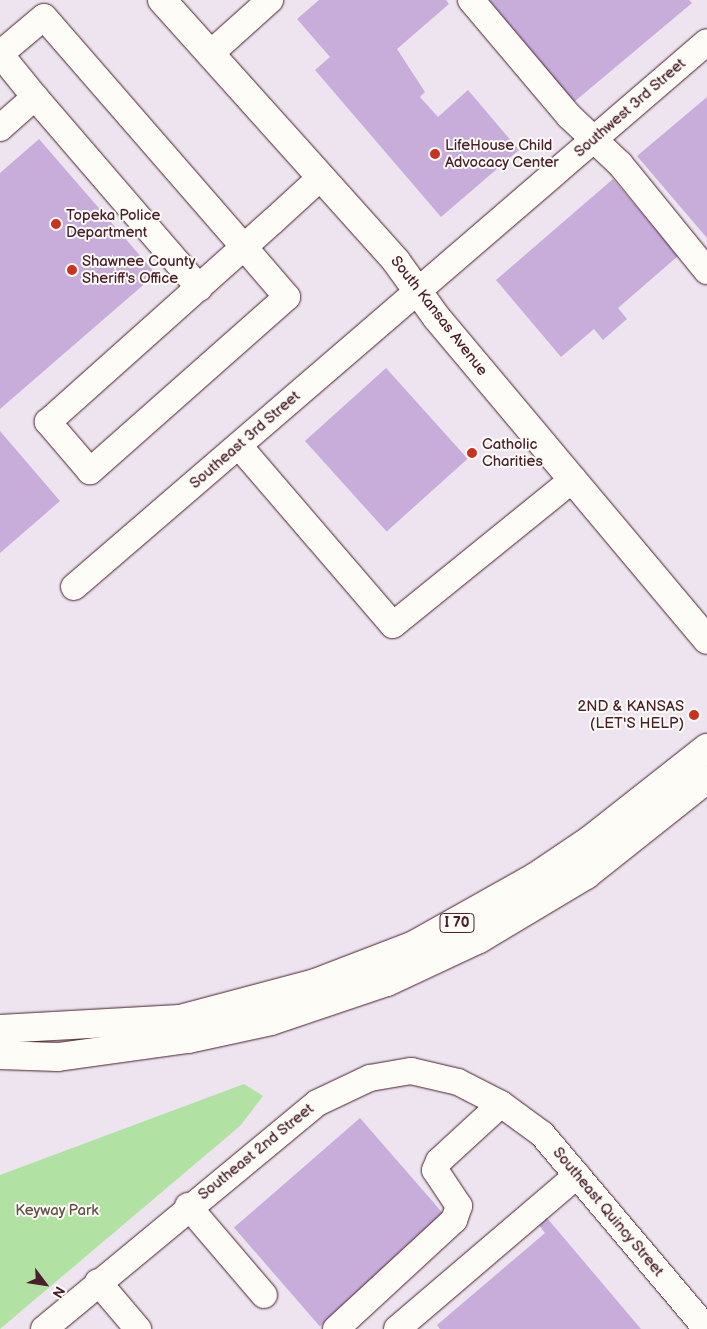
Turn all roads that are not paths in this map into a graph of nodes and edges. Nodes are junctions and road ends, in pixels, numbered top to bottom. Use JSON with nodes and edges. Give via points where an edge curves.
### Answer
{"nodes":[{"id":1,"x":162,"y":0,"type":"edge"},
{"id":2,"x":270,"y":0,"type":"edge"},
{"id":3,"x":471,"y":0,"type":"edge"},
{"id":4,"x":707,"y":42,"type":"edge"},
{"id":5,"x":0,"y":54,"type":"edge"},
{"id":6,"x":210,"y":54,"type":"junction"},
{"id":7,"x":35,"y":96,"type":"junction"},
{"id":8,"x":0,"y":128,"type":"edge"},
{"id":9,"x":594,"y":139,"type":"junction"},
{"id":10,"x":321,"y":178,"type":"junction"},
{"id":11,"x":244,"y":247,"type":"junction"},
{"id":12,"x":707,"y":271,"type":"edge"},
{"id":13,"x":199,"y":288,"type":"junction"},
{"id":14,"x":416,"y":292,"type":"junction"},
{"id":15,"x":239,"y":446,"type":"junction"},
{"id":16,"x":573,"y":479,"type":"junction"},
{"id":17,"x":74,"y":587,"type":"dead end"},
{"id":18,"x":707,"y":640,"type":"edge"},
{"id":19,"x":707,"y":748,"type":"edge"},
{"id":20,"x":707,"y":779,"type":"edge"},
{"id":21,"x":0,"y":1029,"type":"edge"},
{"id":22,"x":184,"y":1029,"type":"junction"},
{"id":23,"x":0,"y":1055,"type":"edge"},
{"id":24,"x":501,"y":1104,"type":"junction"},
{"id":25,"x":577,"y":1176,"type":"junction"},
{"id":26,"x":188,"y":1206,"type":"junction"},
{"id":27,"x":98,"y":1282,"type":"junction"},
{"id":28,"x":264,"y":1295,"type":"dead end"},
{"id":29,"x":44,"y":1329,"type":"edge"},
{"id":30,"x":138,"y":1329,"type":"edge"},
{"id":31,"x":336,"y":1329,"type":"edge"},
{"id":32,"x":397,"y":1329,"type":"edge"},
{"id":33,"x":707,"y":1329,"type":"edge"}],
"edges":[{"from":1,"to":6,"type":"main road","name":"South Kansas Avenue"},
{"from":2,"to":6,"type":"street"},
{"from":3,"to":9,"type":"street"},
{"from":4,"to":9,"type":"street","name":"Southwest 3rd Street"},
{"from":5,"to":7,"type":"street"},
{"from":5,"to":11,"type":"street","via":[[44,17]]},
{"from":6,"to":10,"type":"main road","name":"South Kansas Avenue"},
{"from":7,"to":8,"type":"street"},
{"from":7,"to":13,"type":"street"},
{"from":9,"to":12,"type":"street","via":[[620,164]]},
{"from":9,"to":14,"type":"street","name":"Southwest 3rd Street"},
{"from":10,"to":11,"type":"street"},
{"from":10,"to":14,"type":"main road","name":"South Kansas Avenue","via":[[396,261]]},
{"from":11,"to":13,"type":"street"},
{"from":11,"to":13,"type":"street","via":[[287,297],[90,472],[48,422]]},
{"from":14,"to":15,"type":"street","name":"Southeast 3rd Street"},
{"from":14,"to":16,"type":"main road","name":"South Kansas Avenue"},
{"from":15,"to":16,"type":"street","via":[[393,625]]},
{"from":15,"to":17,"type":"street","name":"Southeast 3rd Street"},
{"from":16,"to":18,"type":"main road","name":"South Kansas Avenue"},
{"from":19,"to":22,"type":"main road","number":"I 70","via":[[575,851],[488,907],[414,945]]},
{"from":20,"to":22,"type":"main road","number":"I 70","via":[[586,875],[479,939],[388,982],[271,1021]]},
{"from":21,"to":22,"type":"main road","number":"I 70"},
{"from":22,"to":23,"type":"main road","number":"I 70","via":[[58,1057]]},
{"from":24,"to":25,"type":"street","name":"Southeast Quincy Street","via":[[542,1134]]},
{"from":24,"to":26,"type":"street","name":"Southeast 2nd Street","via":[[458,1082],[410,1071],[370,1078],[317,1103]]},
{"from":24,"to":31,"type":"street","via":[[439,1160],[435,1170],[459,1206],[454,1220]]},
{"from":25,"to":32,"type":"street"},
{"from":25,"to":33,"type":"street","name":"Southeast Quincy Street"},
{"from":26,"to":27,"type":"street","name":"Southeast 2nd Street"},
{"from":26,"to":28,"type":"street"},
{"from":27,"to":29,"type":"street","name":"Southeast 2nd Street"},
{"from":27,"to":30,"type":"street"}]}
